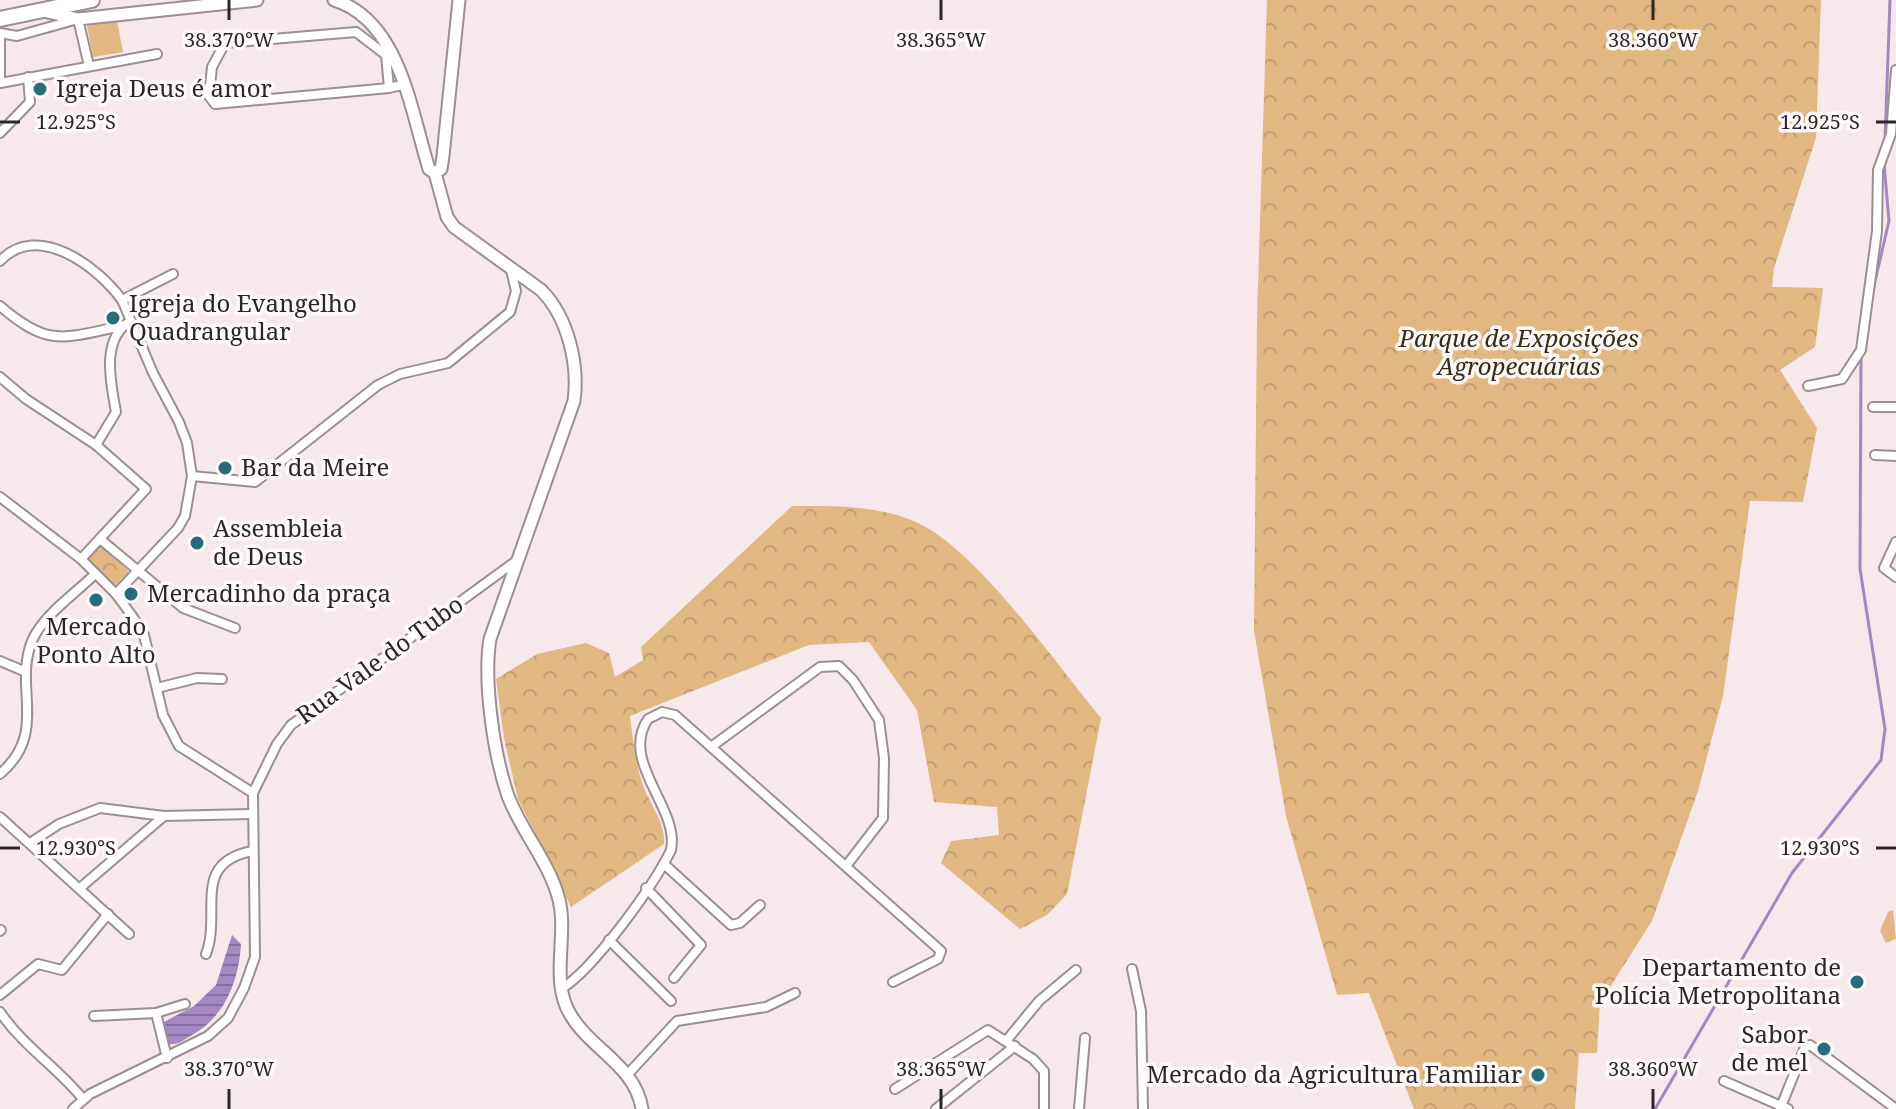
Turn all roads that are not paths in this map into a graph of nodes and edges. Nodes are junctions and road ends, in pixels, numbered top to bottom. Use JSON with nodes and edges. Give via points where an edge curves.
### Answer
{"nodes":[{"id":1,"x":92,"y":0,"type":"edge"},
{"id":2,"x":257,"y":0,"type":"edge"},
{"id":3,"x":334,"y":0,"type":"edge"},
{"id":4,"x":459,"y":0,"type":"edge"},
{"id":5,"x":41,"y":11,"type":"junction"},
{"id":6,"x":0,"y":19,"type":"edge"},
{"id":7,"x":78,"y":19,"type":"junction"},
{"id":8,"x":0,"y":33,"type":"edge"},
{"id":9,"x":157,"y":54,"type":"dead end"},
{"id":10,"x":89,"y":66,"type":"junction"},
{"id":11,"x":1896,"y":70,"type":"edge"},
{"id":12,"x":28,"y":77,"type":"junction"},
{"id":13,"x":0,"y":80,"type":"edge"},
{"id":14,"x":402,"y":85,"type":"junction"},
{"id":15,"x":389,"y":88,"type":"junction"},
{"id":16,"x":0,"y":133,"type":"edge"},
{"id":17,"x":435,"y":173,"type":"junction"},
{"id":18,"x":0,"y":261,"type":"edge"},
{"id":19,"x":509,"y":265,"type":"junction"},
{"id":20,"x":173,"y":274,"type":"dead end"},
{"id":21,"x":122,"y":300,"type":"junction"},
{"id":22,"x":0,"y":306,"type":"edge"},
{"id":23,"x":126,"y":324,"type":"junction"},
{"id":24,"x":0,"y":377,"type":"edge"},
{"id":25,"x":1808,"y":386,"type":"dead end"},
{"id":26,"x":1873,"y":407,"type":"dead end"},
{"id":27,"x":1896,"y":407,"type":"edge"},
{"id":28,"x":96,"y":445,"type":"junction"},
{"id":29,"x":1875,"y":455,"type":"dead end"},
{"id":30,"x":1896,"y":456,"type":"edge"},
{"id":31,"x":192,"y":476,"type":"junction"},
{"id":32,"x":0,"y":497,"type":"edge"},
{"id":33,"x":100,"y":539,"type":"junction"},
{"id":34,"x":1896,"y":544,"type":"edge"},
{"id":35,"x":81,"y":559,"type":"junction"},
{"id":36,"x":516,"y":561,"type":"junction"},
{"id":37,"x":138,"y":572,"type":"junction"},
{"id":38,"x":95,"y":574,"type":"junction"},
{"id":39,"x":1896,"y":577,"type":"edge"},
{"id":40,"x":116,"y":594,"type":"junction"},
{"id":41,"x":235,"y":628,"type":"dead end"},
{"id":42,"x":0,"y":661,"type":"edge"},
{"id":43,"x":26,"y":672,"type":"junction"},
{"id":44,"x":222,"y":679,"type":"dead end"},
{"id":45,"x":157,"y":688,"type":"junction"},
{"id":46,"x":711,"y":747,"type":"junction"},
{"id":47,"x":0,"y":774,"type":"edge"},
{"id":48,"x":253,"y":793,"type":"junction"},
{"id":49,"x":251,"y":814,"type":"junction"},
{"id":50,"x":164,"y":816,"type":"junction"},
{"id":51,"x":0,"y":817,"type":"edge"},
{"id":52,"x":30,"y":843,"type":"junction"},
{"id":53,"x":253,"y":851,"type":"junction"},
{"id":54,"x":664,"y":864,"type":"junction"},
{"id":55,"x":846,"y":866,"type":"junction"},
{"id":56,"x":80,"y":888,"type":"junction"},
{"id":57,"x":646,"y":888,"type":"junction"},
{"id":58,"x":760,"y":905,"type":"dead end"},
{"id":59,"x":108,"y":914,"type":"junction"},
{"id":60,"x":129,"y":934,"type":"dead end"},
{"id":61,"x":609,"y":940,"type":"junction"},
{"id":62,"x":206,"y":954,"type":"dead end"},
{"id":63,"x":1132,"y":969,"type":"dead end"},
{"id":64,"x":1076,"y":970,"type":"dead end"},
{"id":65,"x":674,"y":978,"type":"dead end"},
{"id":66,"x":893,"y":982,"type":"dead end"},
{"id":67,"x":561,"y":989,"type":"junction"},
{"id":68,"x":795,"y":993,"type":"dead end"},
{"id":69,"x":0,"y":995,"type":"edge"},
{"id":70,"x":671,"y":1001,"type":"dead end"},
{"id":71,"x":185,"y":1004,"type":"dead end"},
{"id":72,"x":0,"y":1012,"type":"edge"},
{"id":73,"x":156,"y":1013,"type":"junction"},
{"id":74,"x":94,"y":1016,"type":"dead end"},
{"id":75,"x":1085,"y":1038,"type":"dead end"},
{"id":76,"x":1011,"y":1044,"type":"junction"},
{"id":77,"x":167,"y":1058,"type":"junction"},
{"id":78,"x":628,"y":1074,"type":"junction"},
{"id":79,"x":1724,"y":1081,"type":"dead end"},
{"id":80,"x":895,"y":1089,"type":"dead end"},
{"id":81,"x":83,"y":1099,"type":"junction"},
{"id":82,"x":642,"y":1101,"type":"edge"},
{"id":83,"x":1783,"y":1107,"type":"edge"},
{"id":84,"x":73,"y":1109,"type":"edge"},
{"id":85,"x":936,"y":1109,"type":"edge"},
{"id":86,"x":1044,"y":1109,"type":"edge"},
{"id":87,"x":1079,"y":1109,"type":"edge"},
{"id":88,"x":1143,"y":1109,"type":"edge"},
{"id":89,"x":1896,"y":1109,"type":"edge"}],
"edges":[{"from":1,"to":5,"type":"highway"},
{"from":2,"to":7,"type":"main road"},
{"from":3,"to":14,"type":"main road","via":[[378,28],[390,46]]},
{"from":4,"to":17,"type":"main road","via":[[443,156]]},
{"from":5,"to":6,"type":"highway"},
{"from":5,"to":7,"type":"main road"},
{"from":7,"to":8,"type":"street","via":[[17,36]]},
{"from":7,"to":10,"type":"street"},
{"from":8,"to":13,"type":"street"},
{"from":9,"to":10,"type":"street"},
{"from":10,"to":12,"type":"street"},
{"from":11,"to":25,"type":"street","via":[[1891,134],[1879,160],[1878,223],[1861,350],[1842,379]]},
{"from":12,"to":13,"type":"street"},
{"from":12,"to":16,"type":"street","via":[[30,102]]},
{"from":14,"to":15,"type":"street"},
{"from":14,"to":17,"type":"main road","via":[[429,169]]},
{"from":15,"to":15,"type":"street","via":[[215,104],[209,96],[212,67],[225,43],[356,32],[386,55]]},
{"from":17,"to":19,"type":"main road","via":[[454,227]]},
{"from":18,"to":21,"type":"street","via":[[19,247],[41,245],[84,263]]},
{"from":19,"to":31,"type":"street","via":[[516,291],[510,312],[448,363],[378,385],[255,482]]},
{"from":19,"to":36,"type":"main road","via":[[551,302],[576,367],[574,401]]},
{"from":20,"to":21,"type":"street"},
{"from":21,"to":23,"type":"street"},
{"from":22,"to":23,"type":"street","via":[[52,338]]},
{"from":23,"to":28,"type":"street","via":[[116,336],[109,368],[116,412]]},
{"from":23,"to":31,"type":"street","via":[[179,422]]},
{"from":24,"to":28,"type":"street"},
{"from":26,"to":27,"type":"street"},
{"from":28,"to":33,"type":"street","via":[[146,489]]},
{"from":29,"to":30,"type":"street"},
{"from":31,"to":37,"type":"street","via":[[185,516]]},
{"from":32,"to":35,"type":"street"},
{"from":33,"to":35,"type":"street"},
{"from":33,"to":37,"type":"street"},
{"from":34,"to":39,"type":"street","via":[[1884,568]]},
{"from":35,"to":38,"type":"street"},
{"from":36,"to":48,"type":"street","name":"Rua Vale do Tubo","via":[[291,725]]},
{"from":36,"to":67,"type":"main road","via":[[488,651],[493,713],[508,796],[559,901]]},
{"from":37,"to":40,"type":"street"},
{"from":37,"to":41,"type":"street","via":[[183,608]]},
{"from":38,"to":40,"type":"street"},
{"from":38,"to":43,"type":"street","via":[[39,628]]},
{"from":40,"to":45,"type":"street","via":[[144,635]]},
{"from":42,"to":43,"type":"street"},
{"from":43,"to":47,"type":"street","via":[[26,731],[18,754]]},
{"from":44,"to":45,"type":"street","via":[[197,678]]},
{"from":45,"to":48,"type":"street","via":[[179,746]]},
{"from":46,"to":54,"type":"street","via":[[669,712],[648,719],[643,727],[648,778],[673,834]]},
{"from":46,"to":55,"type":"street"},
{"from":46,"to":55,"type":"street","via":[[820,667],[839,666],[879,720],[884,758],[883,818]]},
{"from":48,"to":49,"type":"street","name":"Rua Vale do Tubo"},
{"from":49,"to":50,"type":"street"},
{"from":49,"to":53,"type":"street","name":"Rua Vale do Tubo"},
{"from":50,"to":52,"type":"street","via":[[100,808],[59,824]]},
{"from":50,"to":56,"type":"street"},
{"from":51,"to":52,"type":"street"},
{"from":52,"to":56,"type":"street"},
{"from":53,"to":62,"type":"street","via":[[224,863],[211,882]]},
{"from":53,"to":77,"type":"street","name":"Rua Vale do Tubo","via":[[252,970],[225,1022]]},
{"from":54,"to":57,"type":"street"},
{"from":54,"to":58,"type":"street","via":[[731,925]]},
{"from":55,"to":66,"type":"street","via":[[941,951],[938,959]]},
{"from":56,"to":59,"type":"street"},
{"from":57,"to":61,"type":"street"},
{"from":57,"to":65,"type":"street","via":[[701,945]]},
{"from":59,"to":60,"type":"street"},
{"from":59,"to":69,"type":"street","via":[[62,970],[38,964]]},
{"from":61,"to":67,"type":"street"},
{"from":61,"to":70,"type":"street"},
{"from":63,"to":88,"type":"street","via":[[1141,1011]]},
{"from":64,"to":76,"type":"street","via":[[1039,1001]]},
{"from":67,"to":78,"type":"main road","via":[[568,1012],[583,1032]]},
{"from":68,"to":78,"type":"street","via":[[766,1007],[677,1021]]},
{"from":71,"to":73,"type":"street"},
{"from":72,"to":81,"type":"street","via":[[17,1036],[57,1068]]},
{"from":73,"to":74,"type":"street"},
{"from":73,"to":77,"type":"street"},
{"from":75,"to":87,"type":"street"},
{"from":76,"to":80,"type":"street","via":[[983,1031]]},
{"from":76,"to":85,"type":"street"},
{"from":76,"to":86,"type":"street","via":[[1044,1071]]},
{"from":77,"to":81,"type":"street","name":"Rua Vale do Tubo"},
{"from":78,"to":82,"type":"main road"},
{"from":79,"to":83,"type":"street"},
{"from":81,"to":84,"type":"street","name":"Rua Vale do Tubo"},
{"from":83,"to":89,"type":"street","via":[[1805,1047],[1814,1046]]}]}
